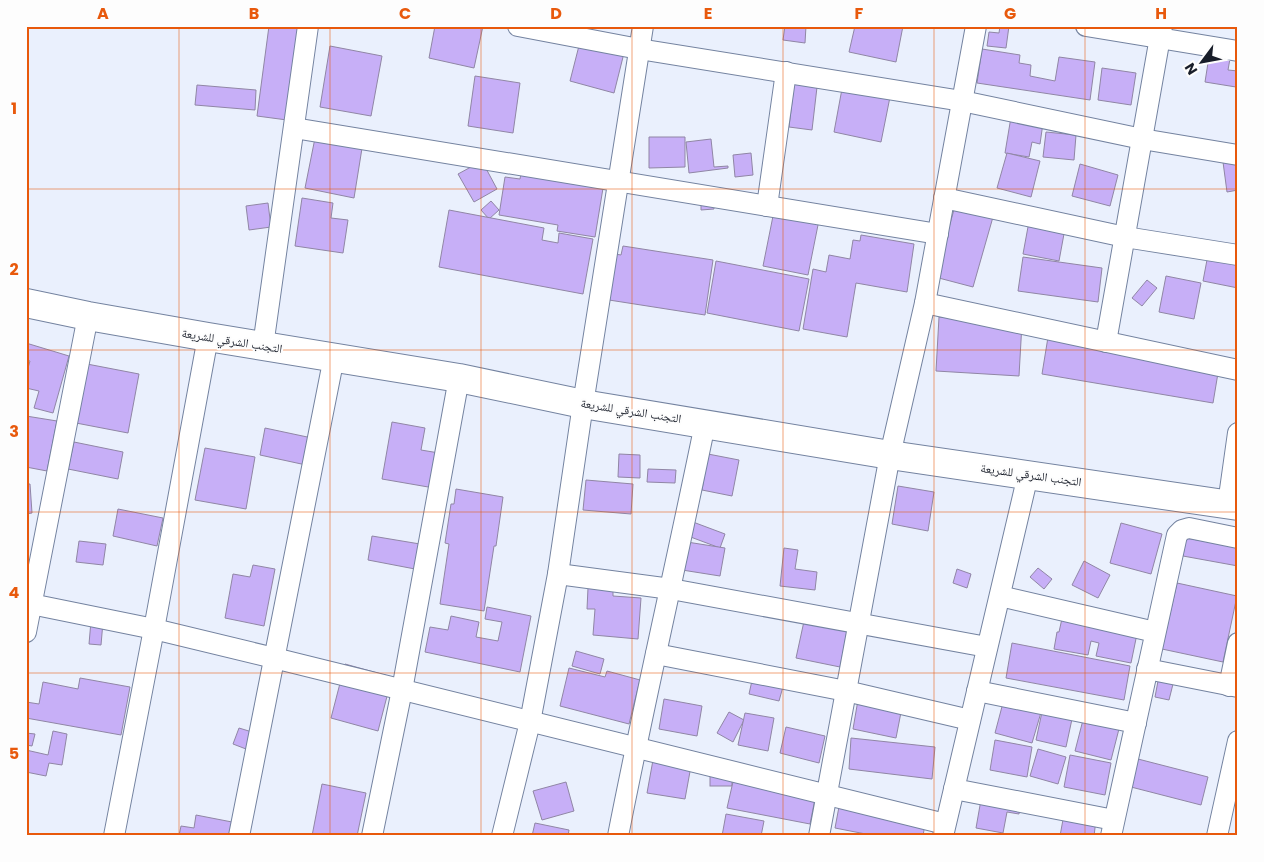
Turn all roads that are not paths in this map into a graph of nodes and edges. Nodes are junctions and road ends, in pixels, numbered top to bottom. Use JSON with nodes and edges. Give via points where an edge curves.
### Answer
{"nodes":[{"id":1,"x":308,"y":26,"type":"edge"},
{"id":2,"x":518,"y":26,"type":"edge"},
{"id":3,"x":643,"y":26,"type":"edge"},
{"id":4,"x":976,"y":26,"type":"edge"},
{"id":5,"x":1086,"y":26,"type":"edge"},
{"id":6,"x":1161,"y":32,"type":"edge"},
{"id":7,"x":639,"y":49,"type":"junction"},
{"id":8,"x":1238,"y":51,"type":"edge"},
{"id":9,"x":786,"y":72,"type":"junction"},
{"id":10,"x":962,"y":101,"type":"junction"},
{"id":11,"x":294,"y":128,"type":"junction"},
{"id":12,"x":1142,"y":139,"type":"junction"},
{"id":13,"x":1238,"y":155,"type":"edge"},
{"id":14,"x":618,"y":182,"type":"junction"},
{"id":15,"x":944,"y":198,"type":"junction"},
{"id":16,"x":767,"y":206,"type":"junction"},
{"id":17,"x":938,"y":234,"type":"junction"},
{"id":18,"x":1125,"y":237,"type":"junction"},
{"id":19,"x":1238,"y":255,"type":"edge"},
{"id":20,"x":26,"y":303,"type":"edge"},
{"id":21,"x":925,"y":303,"type":"junction"},
{"id":22,"x":88,"y":316,"type":"junction"},
{"id":23,"x":208,"y":337,"type":"junction"},
{"id":24,"x":1106,"y":342,"type":"junction"},
{"id":25,"x":263,"y":346,"type":"junction"},
{"id":26,"x":334,"y":357,"type":"junction"},
{"id":27,"x":1238,"y":370,"type":"edge"},
{"id":28,"x":459,"y":378,"type":"junction"},
{"id":29,"x":583,"y":404,"type":"junction"},
{"id":30,"x":706,"y":424,"type":"junction"},
{"id":31,"x":1238,"y":433,"type":"edge"},
{"id":32,"x":890,"y":455,"type":"junction"},
{"id":33,"x":1028,"y":475,"type":"junction"},
{"id":34,"x":1233,"y":505,"type":"edge"},
{"id":35,"x":1238,"y":538,"type":"edge"},
{"id":36,"x":558,"y":574,"type":"junction"},
{"id":37,"x":671,"y":589,"type":"junction"},
{"id":38,"x":1000,"y":596,"type":"junction"},
{"id":39,"x":29,"y":604,"type":"edge"},
{"id":40,"x":860,"y":623,"type":"junction"},
{"id":41,"x":154,"y":629,"type":"junction"},
{"id":42,"x":26,"y":632,"type":"edge"},
{"id":43,"x":1155,"y":632,"type":"junction"},
{"id":44,"x":1238,"y":643,"type":"edge"},
{"id":45,"x":987,"y":647,"type":"junction"},
{"id":46,"x":656,"y":654,"type":"junction"},
{"id":47,"x":274,"y":658,"type":"junction"},
{"id":48,"x":1147,"y":669,"type":"junction"},
{"id":49,"x":1234,"y":687,"type":"edge"},
{"id":50,"x":402,"y":690,"type":"junction"},
{"id":51,"x":846,"y":691,"type":"junction"},
{"id":52,"x":977,"y":691,"type":"junction"},
{"id":53,"x":970,"y":720,"type":"junction"},
{"id":54,"x":530,"y":722,"type":"junction"},
{"id":55,"x":1136,"y":723,"type":"junction"},
{"id":56,"x":1238,"y":741,"type":"edge"},
{"id":57,"x":635,"y":748,"type":"junction"},
{"id":58,"x":954,"y":788,"type":"junction"},
{"id":59,"x":827,"y":795,"type":"junction"},
{"id":60,"x":1112,"y":828,"type":"edge"},
{"id":61,"x":944,"y":830,"type":"edge"},
{"id":62,"x":114,"y":836,"type":"edge"},
{"id":63,"x":239,"y":836,"type":"edge"},
{"id":64,"x":372,"y":836,"type":"edge"},
{"id":65,"x":502,"y":836,"type":"edge"},
{"id":66,"x":618,"y":836,"type":"edge"},
{"id":67,"x":819,"y":836,"type":"edge"},
{"id":68,"x":1217,"y":836,"type":"edge"}],
"edges":[{"from":1,"to":11,"type":"street"},
{"from":2,"to":7,"type":"street"},
{"from":3,"to":7,"type":"street"},
{"from":4,"to":10,"type":"street"},
{"from":5,"to":6,"type":"street"},
{"from":6,"to":8,"type":"street"},
{"from":6,"to":12,"type":"street"},
{"from":7,"to":9,"type":"street"},
{"from":7,"to":14,"type":"street"},
{"from":9,"to":10,"type":"street"},
{"from":9,"to":16,"type":"street"},
{"from":10,"to":12,"type":"street"},
{"from":10,"to":15,"type":"street"},
{"from":11,"to":14,"type":"street"},
{"from":11,"to":25,"type":"street"},
{"from":12,"to":13,"type":"street"},
{"from":12,"to":18,"type":"street"},
{"from":14,"to":16,"type":"street"},
{"from":14,"to":29,"type":"street"},
{"from":15,"to":17,"type":"street"},
{"from":15,"to":18,"type":"street"},
{"from":16,"to":17,"type":"street"},
{"from":17,"to":21,"type":"street"},
{"from":18,"to":19,"type":"street"},
{"from":18,"to":24,"type":"street"},
{"from":20,"to":22,"type":"main road","name":"التجنب الشرقي للشريعة"},
{"from":21,"to":24,"type":"street"},
{"from":21,"to":32,"type":"street"},
{"from":22,"to":23,"type":"main road","name":"التجنب الشرقي للشريعة"},
{"from":22,"to":39,"type":"street"},
{"from":23,"to":25,"type":"main road","name":"التجنب الشرقي للشريعة"},
{"from":23,"to":41,"type":"street"},
{"from":24,"to":27,"type":"street"},
{"from":25,"to":26,"type":"main road","name":"التجنب الشرقي للشريعة"},
{"from":26,"to":28,"type":"main road","name":"التجنب الشرقي للشريعة"},
{"from":26,"to":47,"type":"street"},
{"from":28,"to":29,"type":"main road","name":"التجنب الشرقي للشريعة"},
{"from":28,"to":50,"type":"street"},
{"from":29,"to":30,"type":"main road","name":"التجنب الشرقي للشريعة"},
{"from":29,"to":36,"type":"street"},
{"from":30,"to":32,"type":"main road","name":"التجنب الشرقي للشريعة"},
{"from":30,"to":37,"type":"street"},
{"from":31,"to":34,"type":"street"},
{"from":32,"to":33,"type":"main road","name":"التجنب الشرقي للشريعة"},
{"from":32,"to":40,"type":"street"},
{"from":33,"to":34,"type":"main road","name":"التجنب الشرقي للشريعة"},
{"from":33,"to":38,"type":"street"},
{"from":35,"to":43,"type":"street","via":[[1189,528],[1177,535]]},
{"from":36,"to":37,"type":"street"},
{"from":36,"to":54,"type":"street"},
{"from":37,"to":40,"type":"street"},
{"from":37,"to":46,"type":"street"},
{"from":38,"to":43,"type":"street"},
{"from":38,"to":45,"type":"street"},
{"from":39,"to":41,"type":"street"},
{"from":39,"to":42,"type":"street"},
{"from":40,"to":45,"type":"street"},
{"from":40,"to":51,"type":"street"},
{"from":41,"to":47,"type":"street"},
{"from":41,"to":62,"type":"street"},
{"from":43,"to":48,"type":"street"},
{"from":44,"to":49,"type":"street"},
{"from":45,"to":52,"type":"street"},
{"from":46,"to":51,"type":"street"},
{"from":46,"to":57,"type":"street"},
{"from":47,"to":50,"type":"street"},
{"from":47,"to":63,"type":"street"},
{"from":48,"to":49,"type":"street"},
{"from":48,"to":55,"type":"street"},
{"from":50,"to":54,"type":"street"},
{"from":50,"to":64,"type":"street"},
{"from":51,"to":53,"type":"street"},
{"from":51,"to":59,"type":"street"},
{"from":52,"to":53,"type":"street"},
{"from":52,"to":55,"type":"street"},
{"from":53,"to":58,"type":"street"},
{"from":54,"to":57,"type":"street"},
{"from":54,"to":65,"type":"street"},
{"from":55,"to":60,"type":"street"},
{"from":56,"to":68,"type":"street"},
{"from":57,"to":59,"type":"street"},
{"from":57,"to":66,"type":"street"},
{"from":58,"to":60,"type":"street"},
{"from":58,"to":61,"type":"street"},
{"from":59,"to":61,"type":"street"},
{"from":59,"to":67,"type":"street"}]}
